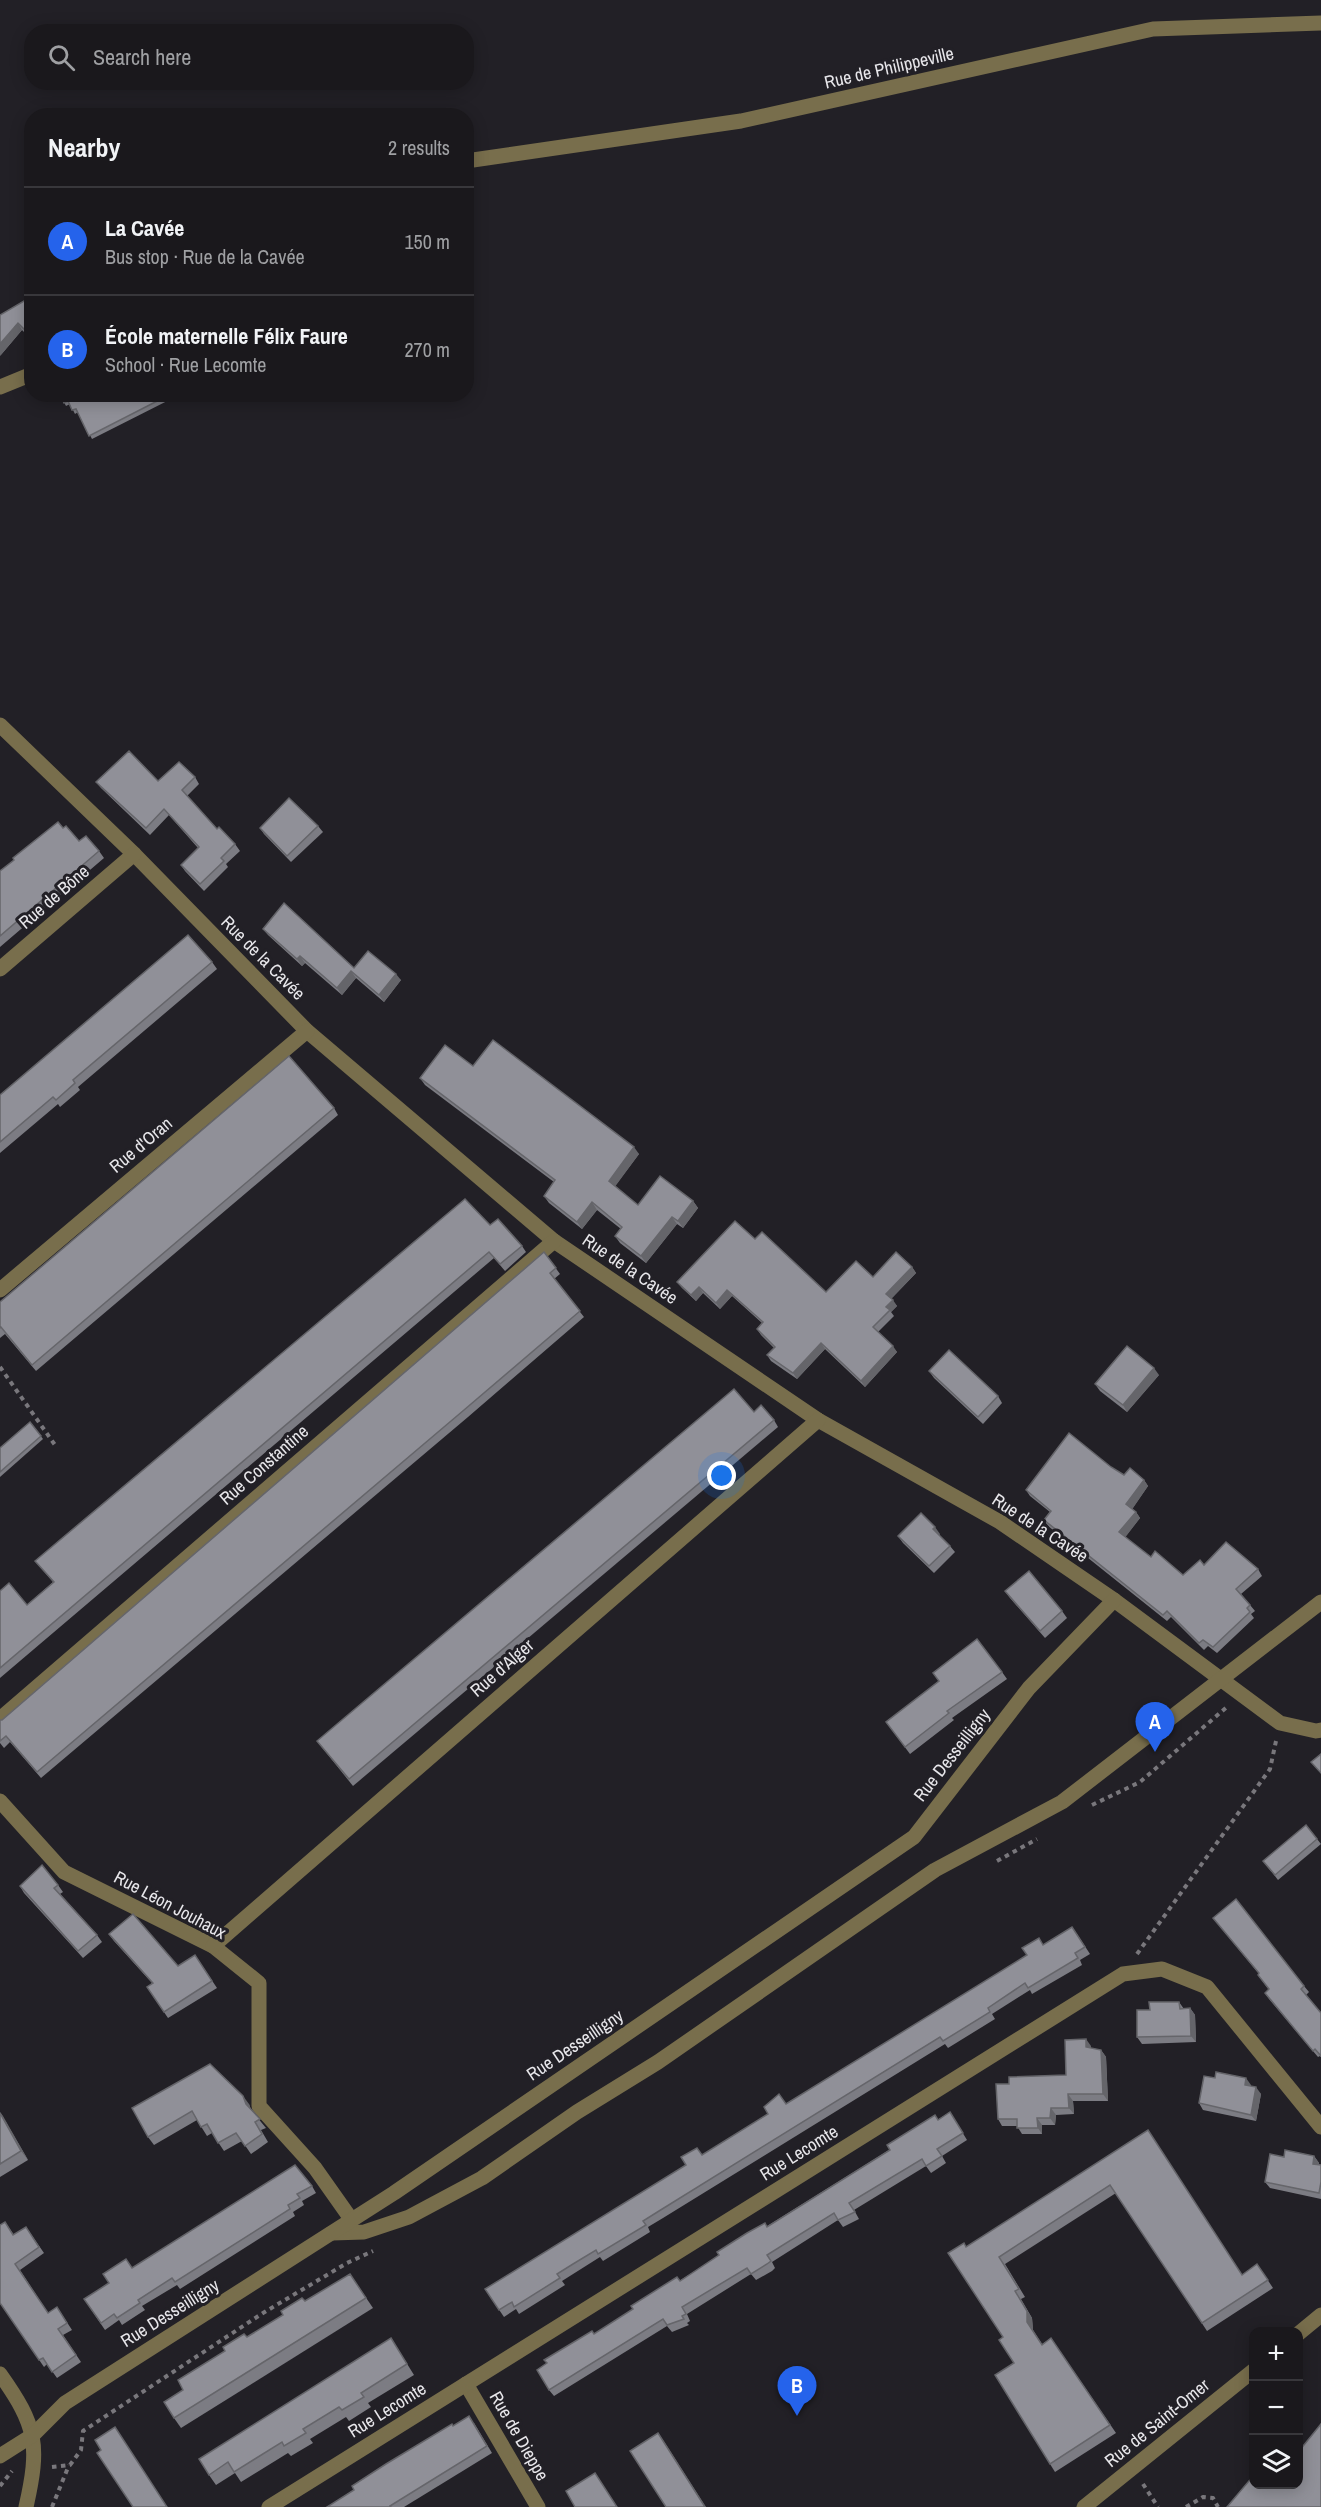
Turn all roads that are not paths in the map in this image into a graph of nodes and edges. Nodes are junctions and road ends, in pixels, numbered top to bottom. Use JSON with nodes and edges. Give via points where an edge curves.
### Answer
{"nodes":[{"id":1,"x":1321,"y":23,"type":"edge"},
{"id":2,"x":474,"y":160,"type":"edge"},
{"id":3,"x":24,"y":377,"type":"edge"},
{"id":4,"x":0,"y":387,"type":"edge"},
{"id":5,"x":0,"y":726,"type":"edge"},
{"id":6,"x":134,"y":854,"type":"junction"},
{"id":7,"x":0,"y":969,"type":"edge"},
{"id":8,"x":307,"y":1031,"type":"junction"},
{"id":9,"x":554,"y":1241,"type":"junction"},
{"id":10,"x":0,"y":1290,"type":"edge"},
{"id":11,"x":818,"y":1420,"type":"junction"},
{"id":12,"x":1114,"y":1600,"type":"junction"},
{"id":13,"x":1321,"y":1602,"type":"edge"},
{"id":14,"x":1222,"y":1678,"type":"junction"},
{"id":15,"x":0,"y":1719,"type":"edge"},
{"id":16,"x":1321,"y":1730,"type":"edge"},
{"id":17,"x":0,"y":1801,"type":"edge"},
{"id":18,"x":213,"y":1946,"type":"junction"},
{"id":19,"x":1321,"y":2127,"type":"edge"},
{"id":20,"x":351,"y":2219,"type":"junction"},
{"id":21,"x":332,"y":2233,"type":"junction"},
{"id":22,"x":1321,"y":2315,"type":"edge"},
{"id":23,"x":1303,"y":2331,"type":"edge"},
{"id":24,"x":0,"y":2374,"type":"edge"},
{"id":25,"x":1249,"y":2374,"type":"edge"},
{"id":26,"x":466,"y":2384,"type":"junction"},
{"id":27,"x":33,"y":2435,"type":"junction"},
{"id":28,"x":0,"y":2456,"type":"edge"},
{"id":29,"x":26,"y":2507,"type":"edge"},
{"id":30,"x":269,"y":2507,"type":"edge"},
{"id":31,"x":538,"y":2507,"type":"edge"},
{"id":32,"x":1084,"y":2507,"type":"edge"}],
"edges":[{"from":1,"to":2,"type":"street","name":"Rue de Philippeville","via":[[1153,28],[741,121]]},
{"from":3,"to":4,"type":"street"},
{"from":5,"to":6,"type":"street","name":"Rue de la Cavée"},
{"from":6,"to":7,"type":"street","name":"Rue de Bône"},
{"from":6,"to":8,"type":"street","name":"Rue de la Cavée"},
{"from":8,"to":9,"type":"street","name":"Rue de la Cavée"},
{"from":8,"to":10,"type":"street","name":"Rue d'Oran"},
{"from":9,"to":11,"type":"street","name":"Rue de la Cavée"},
{"from":9,"to":15,"type":"street","name":"Rue Constantine"},
{"from":11,"to":12,"type":"street","name":"Rue de la Cavée","via":[[1000,1522]]},
{"from":11,"to":18,"type":"street","name":"Rue d'Alger"},
{"from":12,"to":14,"type":"street","name":"Rue de la Cavée"},
{"from":12,"to":20,"type":"street","name":"Rue Desseilligny","via":[[1029,1688],[914,1837]]},
{"from":13,"to":14,"type":"street"},
{"from":14,"to":16,"type":"street","name":"Rue de la Cavée","via":[[1280,1723]]},
{"from":14,"to":21,"type":"street","via":[[1062,1802],[935,1870],[658,2062],[482,2178],[409,2217],[364,2232]]},
{"from":17,"to":18,"type":"street","name":"Rue Léon Jouhaux","via":[[64,1872]]},
{"from":18,"to":20,"type":"street","name":"Rue Léon Jouhaux","via":[[259,1983],[259,2106],[315,2168]]},
{"from":19,"to":26,"type":"street","name":"Rue Lecomte","via":[[1207,1987],[1162,1969],[1123,1974]]},
{"from":20,"to":21,"type":"street","name":"Rue Desseilligny"},
{"from":21,"to":27,"type":"street","name":"Rue Desseilligny","via":[[65,2403]]},
{"from":22,"to":23,"type":"street"},
{"from":24,"to":27,"type":"street","via":[[26,2414]]},
{"from":25,"to":32,"type":"street","name":"Rue de Saint-Omer"},
{"from":26,"to":30,"type":"street","name":"Rue Lecomte"},
{"from":26,"to":31,"type":"street","name":"Rue de Dieppe"},
{"from":27,"to":28,"type":"street","name":"Rue Desseilligny"},
{"from":27,"to":29,"type":"street","via":[[35,2467]]}]}
